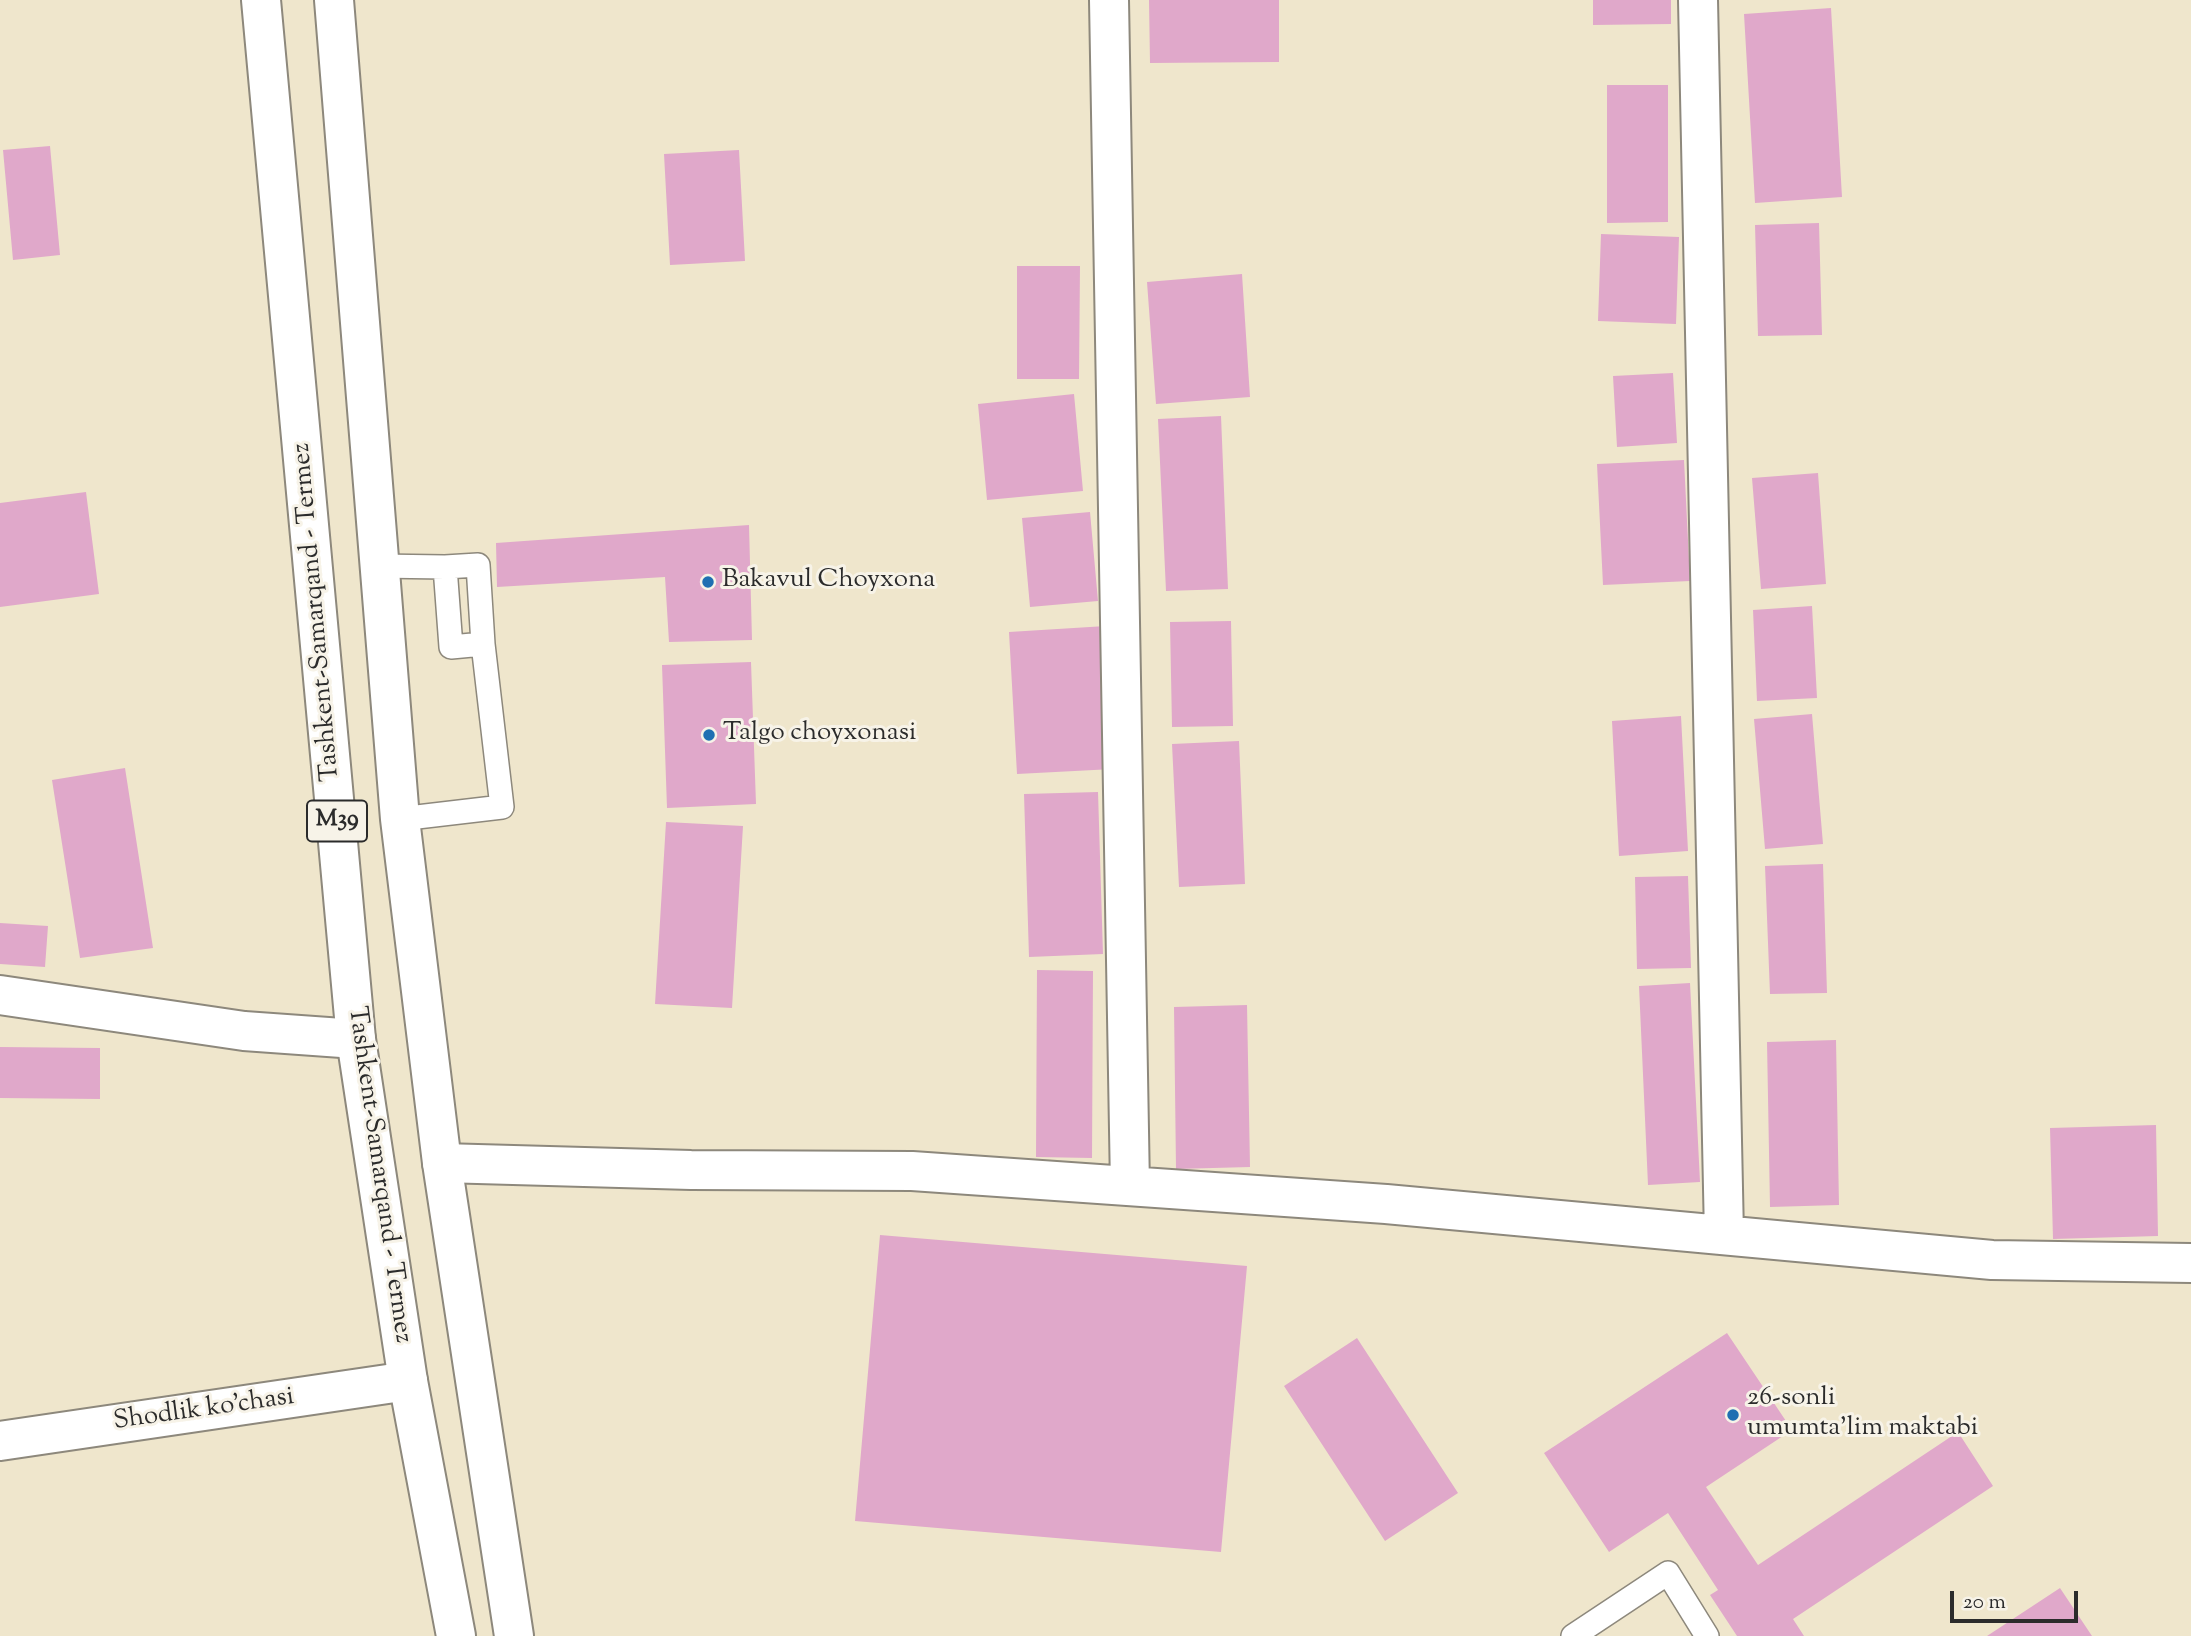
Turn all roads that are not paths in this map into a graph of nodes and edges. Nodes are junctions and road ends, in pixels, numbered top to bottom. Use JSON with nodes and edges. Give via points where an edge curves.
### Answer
{"nodes":[{"id":1,"x":261,"y":0,"type":"edge"},
{"id":2,"x":334,"y":0,"type":"edge"},
{"id":3,"x":1109,"y":0,"type":"edge"},
{"id":4,"x":1698,"y":0,"type":"edge"},
{"id":5,"x":378,"y":566,"type":"junction"},
{"id":6,"x":445,"y":567,"type":"junction"},
{"id":7,"x":483,"y":644,"type":"junction"},
{"id":8,"x":400,"y":819,"type":"junction"},
{"id":9,"x":0,"y":995,"type":"edge"},
{"id":10,"x":356,"y":1038,"type":"junction"},
{"id":11,"x":442,"y":1163,"type":"junction"},
{"id":12,"x":1130,"y":1186,"type":"junction"},
{"id":13,"x":1724,"y":1235,"type":"junction"},
{"id":14,"x":2191,"y":1263,"type":"edge"},
{"id":15,"x":408,"y":1381,"type":"junction"},
{"id":16,"x":0,"y":1441,"type":"edge"},
{"id":17,"x":456,"y":1636,"type":"edge"},
{"id":18,"x":514,"y":1636,"type":"edge"},
{"id":19,"x":1573,"y":1636,"type":"edge"},
{"id":20,"x":1707,"y":1636,"type":"edge"}],
"edges":[{"from":1,"to":10,"type":"main road","name":"Tashkent-Samarqand - Termez","number":"M39"},
{"from":2,"to":5,"type":"main road","number":"M39"},
{"from":3,"to":12,"type":"main road"},
{"from":4,"to":13,"type":"main road"},
{"from":5,"to":6,"type":"lane"},
{"from":5,"to":8,"type":"main road","number":"M39"},
{"from":6,"to":7,"type":"lane","via":[[478,565]]},
{"from":6,"to":7,"type":"lane","via":[[451,647]]},
{"from":7,"to":8,"type":"lane","via":[[502,807]]},
{"from":8,"to":11,"type":"main road","number":"M39"},
{"from":9,"to":10,"type":"main road","via":[[244,1031]]},
{"from":10,"to":15,"type":"main road","name":"Tashkent-Samarqand - Termez","number":"M39"},
{"from":11,"to":12,"type":"main road","via":[[912,1171]]},
{"from":11,"to":18,"type":"main road","number":"M39"},
{"from":12,"to":13,"type":"main road"},
{"from":13,"to":14,"type":"main road","via":[[1992,1260]]},
{"from":15,"to":16,"type":"main road","name":"Shodlik ko'chasi"},
{"from":15,"to":17,"type":"main road","name":"Tashkent-Samarqand - Termez","number":"M39"},
{"from":19,"to":20,"type":"lane","via":[[1668,1573]]}]}
